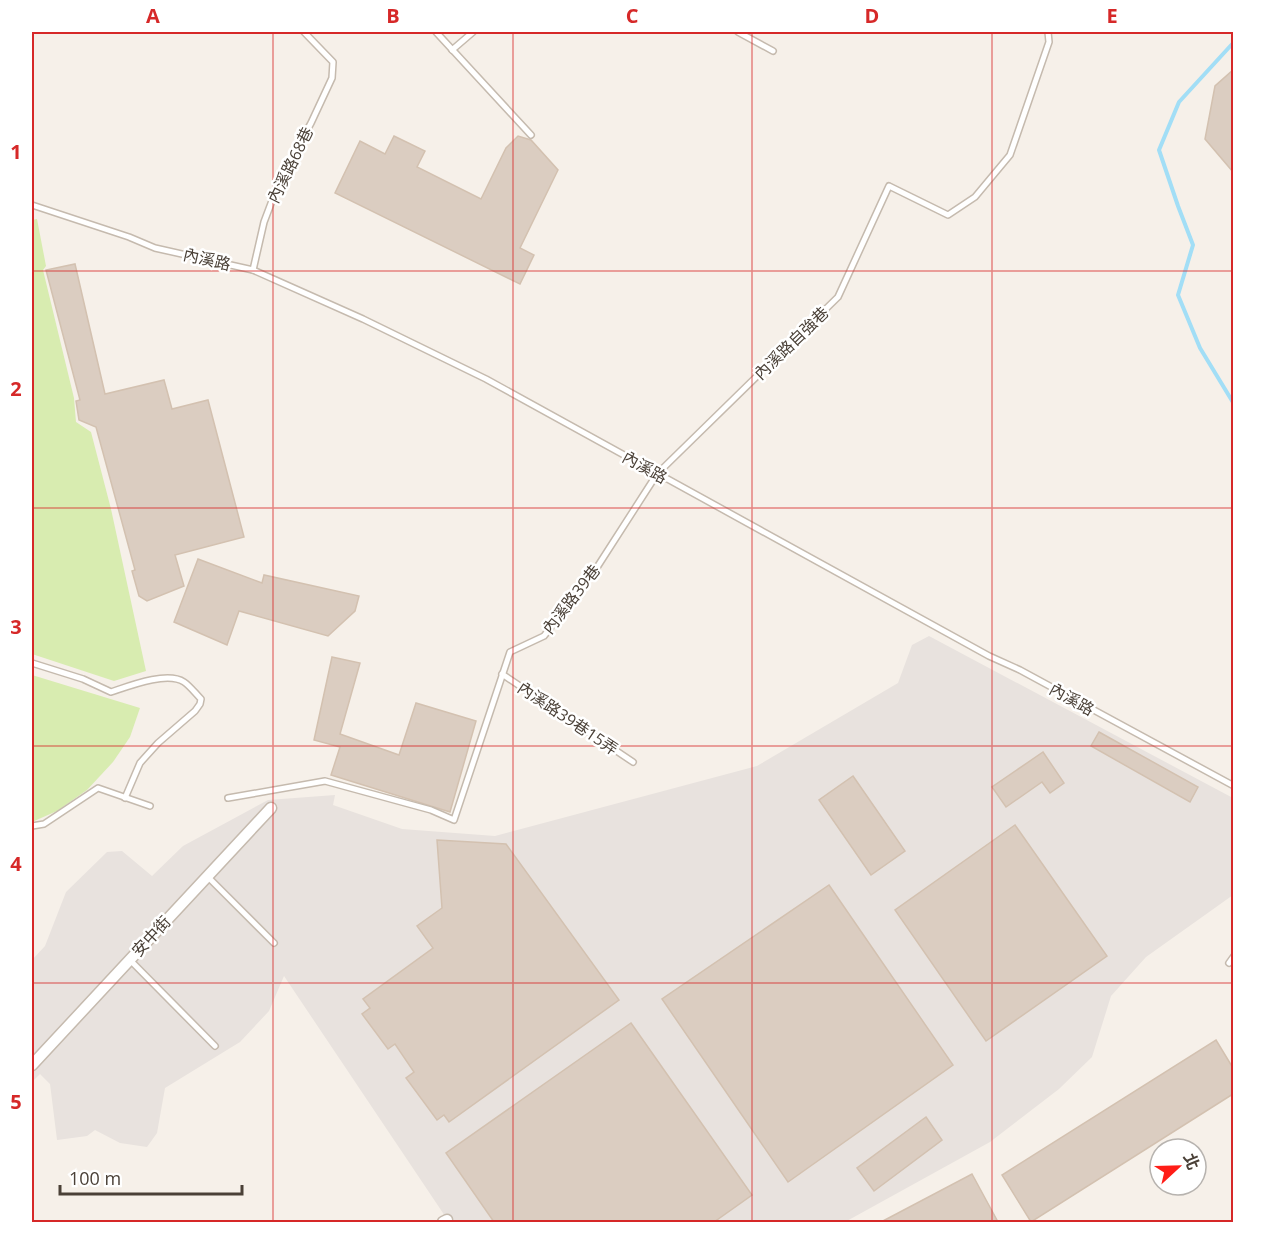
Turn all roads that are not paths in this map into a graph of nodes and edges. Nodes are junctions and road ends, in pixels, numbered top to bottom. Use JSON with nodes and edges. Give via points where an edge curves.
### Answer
{"nodes":[{"id":1,"x":304,"y":32,"type":"edge"},
{"id":2,"x":436,"y":32,"type":"edge"},
{"id":3,"x":472,"y":32,"type":"edge"},
{"id":4,"x":738,"y":32,"type":"edge"},
{"id":5,"x":1048,"y":32,"type":"edge"},
{"id":6,"x":452,"y":50,"type":"junction"},
{"id":7,"x":773,"y":51,"type":"dead end"},
{"id":8,"x":531,"y":135,"type":"dead end"},
{"id":9,"x":32,"y":205,"type":"edge"},
{"id":10,"x":252,"y":270,"type":"junction"},
{"id":11,"x":657,"y":474,"type":"junction"},
{"id":12,"x":32,"y":663,"type":"edge"},
{"id":13,"x":502,"y":675,"type":"junction"},
{"id":14,"x":633,"y":762,"type":"dead end"},
{"id":15,"x":1233,"y":786,"type":"edge"},
{"id":16,"x":125,"y":798,"type":"junction"},
{"id":17,"x":228,"y":798,"type":"dead end"},
{"id":18,"x":150,"y":806,"type":"dead end"},
{"id":19,"x":271,"y":808,"type":"dead end"},
{"id":20,"x":32,"y":826,"type":"edge"},
{"id":21,"x":207,"y":876,"type":"junction"},
{"id":22,"x":274,"y":943,"type":"dead end"},
{"id":23,"x":1233,"y":956,"type":"edge"},
{"id":24,"x":130,"y":960,"type":"junction"},
{"id":25,"x":1229,"y":963,"type":"dead end"},
{"id":26,"x":215,"y":1046,"type":"dead end"},
{"id":27,"x":32,"y":1065,"type":"edge"}],
"edges":[{"from":1,"to":10,"type":"lane","name":"內溪路68巷","via":[[333,62],[332,78],[281,177]]},
{"from":2,"to":6,"type":"lane"},
{"from":3,"to":6,"type":"lane"},
{"from":4,"to":7,"type":"lane"},
{"from":5,"to":11,"type":"lane","name":"內溪路自強巷","via":[[1010,155],[975,197],[948,216],[889,186],[838,297]]},
{"from":6,"to":8,"type":"lane"},
{"from":9,"to":10,"type":"lane","name":"內溪路","via":[[156,248]]},
{"from":10,"to":11,"type":"lane","name":"內溪路","via":[[486,379]]},
{"from":11,"to":13,"type":"lane","name":"內溪路39巷","via":[[587,581],[544,636],[510,652]]},
{"from":11,"to":15,"type":"lane","name":"內溪路"},
{"from":12,"to":16,"type":"lane","via":[[111,692],[173,677],[201,699],[195,711],[140,763]]},
{"from":13,"to":14,"type":"lane","name":"內溪路39巷15弄"},
{"from":13,"to":17,"type":"lane","name":"內溪路39巷","via":[[454,820],[325,781]]},
{"from":16,"to":18,"type":"lane"},
{"from":16,"to":20,"type":"lane","via":[[98,788],[44,824]]},
{"from":19,"to":21,"type":"street","name":"安中街"},
{"from":21,"to":22,"type":"lane"},
{"from":21,"to":24,"type":"street","name":"安中街"},
{"from":23,"to":25,"type":"lane"},
{"from":24,"to":26,"type":"lane"},
{"from":24,"to":27,"type":"street","name":"安中街"}]}
